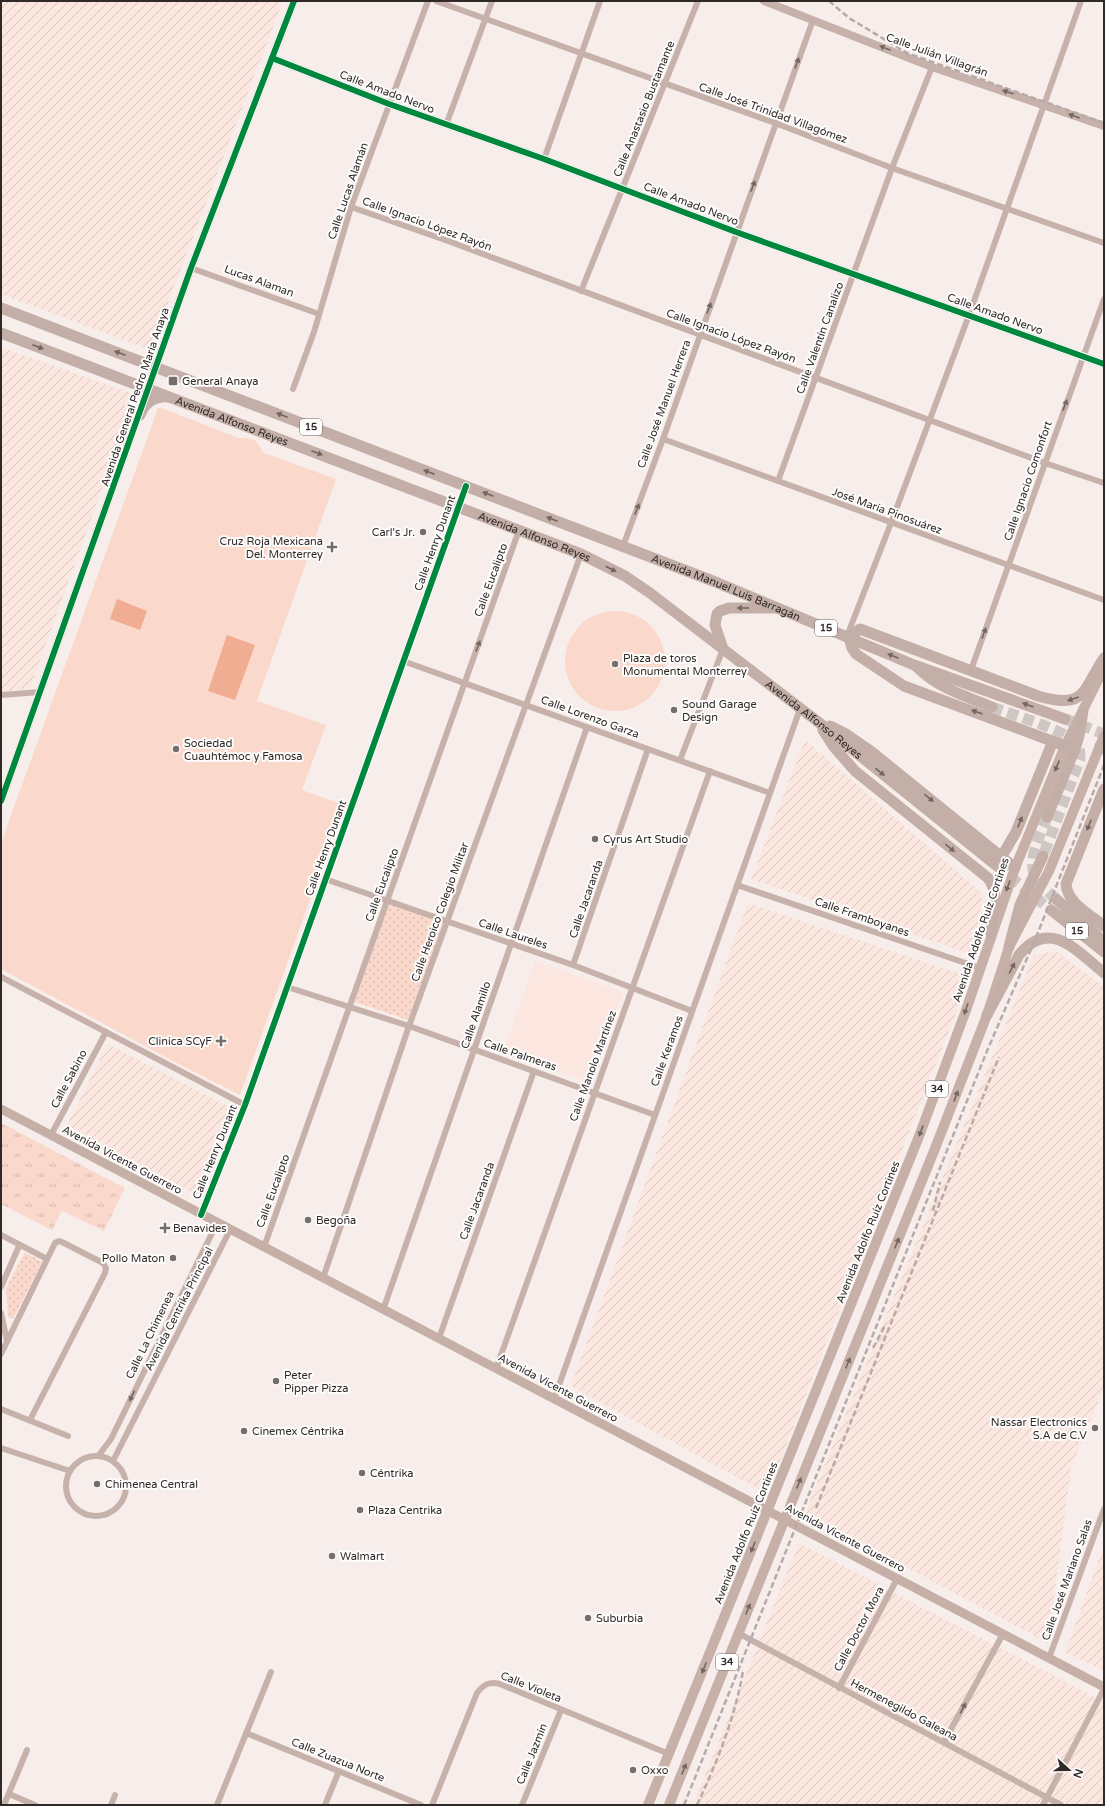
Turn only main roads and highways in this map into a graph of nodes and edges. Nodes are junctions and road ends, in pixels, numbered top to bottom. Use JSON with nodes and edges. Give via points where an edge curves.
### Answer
{"nodes":[{"id":1,"x":1,"y":308,"type":"edge"},
{"id":2,"x":1,"y":333,"type":"edge"},
{"id":3,"x":176,"y":399,"type":"junction"},
{"id":4,"x":140,"y":415,"type":"road end"},
{"id":5,"x":589,"y":533,"type":"joint"},
{"id":6,"x":782,"y":608,"type":"junction"},
{"id":7,"x":848,"y":637,"type":"junction"},
{"id":8,"x":723,"y":649,"type":"junction"},
{"id":9,"x":1104,"y":658,"type":"edge"},
{"id":10,"x":914,"y":664,"type":"junction"},
{"id":11,"x":1104,"y":668,"type":"edge"},
{"id":12,"x":992,"y":707,"type":"tunnel mouth"},
{"id":13,"x":1082,"y":711,"type":"junction"},
{"id":14,"x":1065,"y":718,"type":"tunnel mouth"},
{"id":15,"x":817,"y":721,"type":"junction"},
{"id":16,"x":1053,"y":741,"type":"junction"},
{"id":17,"x":1103,"y":743,"type":"edge"},
{"id":18,"x":1065,"y":746,"type":"junction"},
{"id":19,"x":1104,"y":789,"type":"edge"},
{"id":20,"x":1047,"y":817,"type":"tunnel mouth"},
{"id":21,"x":1043,"y":856,"type":"tunnel mouth"},
{"id":22,"x":999,"y":861,"type":"junction"},
{"id":23,"x":1014,"y":868,"type":"junction"},
{"id":24,"x":1056,"y":899,"type":"tunnel mouth"},
{"id":25,"x":1051,"y":910,"type":"tunnel mouth"},
{"id":26,"x":1104,"y":926,"type":"edge"},
{"id":27,"x":991,"y":933,"type":"junction"},
{"id":28,"x":1009,"y":947,"type":"junction"},
{"id":29,"x":1104,"y":949,"type":"edge"},
{"id":30,"x":1104,"y":952,"type":"edge"},
{"id":31,"x":1104,"y":973,"type":"edge"},
{"id":32,"x":987,"y":1015,"type":"junction"},
{"id":33,"x":1,"y":1109,"type":"edge"},
{"id":34,"x":768,"y":1511,"type":"junction"},
{"id":35,"x":785,"y":1520,"type":"junction"},
{"id":36,"x":1104,"y":1688,"type":"edge"},
{"id":37,"x":648,"y":1805,"type":"edge"},
{"id":38,"x":669,"y":1805,"type":"edge"}],
"edges":[{"from":5,"to":1,"type":"highway","name":"Avenida Alfonso Reyes","number":"15","one_way":true},
{"from":2,"to":3,"type":"highway","name":"Avenida Alfonso Reyes","number":"15","one_way":true},
{"from":3,"to":4,"type":"highway","via":[[154,399],[144,407]]},
{"from":3,"to":8,"type":"highway","name":"Avenida Alfonso Reyes","number":"15","one_way":true,"via":[[581,554],[625,576]]},
{"from":5,"to":6,"type":"highway","name":"Avenida Manuel Luis Barragán","number":"15"},
{"from":6,"to":7,"type":"highway","name":"Avenida Manuel Luis Barragán","number":"15"},
{"from":6,"to":8,"type":"highway","one_way":true,"via":[[729,608],[720,611],[716,614],[715,625]]},
{"from":9,"to":7,"type":"highway","one_way":true,"via":[[1083,693],[1072,700],[1056,701],[860,629]]},
{"from":10,"to":7,"type":"highway","name":"Avenida Manuel Luis Barragán","number":"15","one_way":true},
{"from":16,"to":7,"type":"highway","one_way":true,"via":[[904,686],[856,654]]},
{"from":8,"to":15,"type":"highway","name":"Avenida Alfonso Reyes","number":"15"},
{"from":10,"to":12,"type":"highway","via":[[940,686]]},
{"from":14,"to":10,"type":"highway","name":"Avenida Manuel Luis Barragán","number":"15","one_way":true},
{"from":11,"to":13,"type":"main road","name":"Avenida Adolfo Ruíz Cortines","number":"34"},
{"from":13,"to":18,"type":"main road","name":"Avenida Adolfo Ruíz Cortines","number":"34"},
{"from":13,"to":20,"type":"highway","via":[[1075,750]]},
{"from":15,"to":22,"type":"highway","one_way":true,"via":[[846,734],[872,752]]},
{"from":15,"to":27,"type":"highway","one_way":true,"via":[[834,747],[855,771],[988,878],[995,894]]},
{"from":16,"to":18,"type":"highway"},
{"from":22,"to":16,"type":"highway","one_way":true,"via":[[1016,832]]},
{"from":17,"to":28,"type":"main road","number":"34","via":[[1049,871]]},
{"from":18,"to":23,"type":"main road","name":"Avenida Adolfo Ruíz Cortines","number":"34","one_way":true},
{"from":19,"to":26,"type":"highway","one_way":true,"via":[[1066,884],[1072,899]]},
{"from":21,"to":28,"type":"highway","via":[[1020,905]]},
{"from":22,"to":23,"type":"highway"},
{"from":23,"to":27,"type":"main road","name":"Avenida Adolfo Ruíz Cortines","number":"34","one_way":true},
{"from":24,"to":29,"type":"highway","via":[[1097,935]]},
{"from":25,"to":30,"type":"highway","number":"15"},
{"from":27,"to":34,"type":"main road","name":"Avenida Adolfo Ruíz Cortines","number":"34","one_way":true,"via":[[918,1139]]},
{"from":28,"to":32,"type":"main road","number":"34"},
{"from":32,"to":31,"type":"highway","one_way":true,"via":[[1019,955],[1037,940],[1051,938],[1067,943]]},
{"from":35,"to":32,"type":"main road","number":"34","one_way":true},
{"from":33,"to":34,"type":"main road","name":"Avenida Vicente Guerrero"},
{"from":34,"to":35,"type":"main road","name":"Avenida Vicente Guerrero"},
{"from":34,"to":37,"type":"main road","name":"Avenida Adolfo Ruíz Cortines","number":"34","one_way":true},
{"from":35,"to":36,"type":"main road","name":"Avenida Vicente Guerrero"},
{"from":38,"to":35,"type":"main road","number":"34","one_way":true}]}
